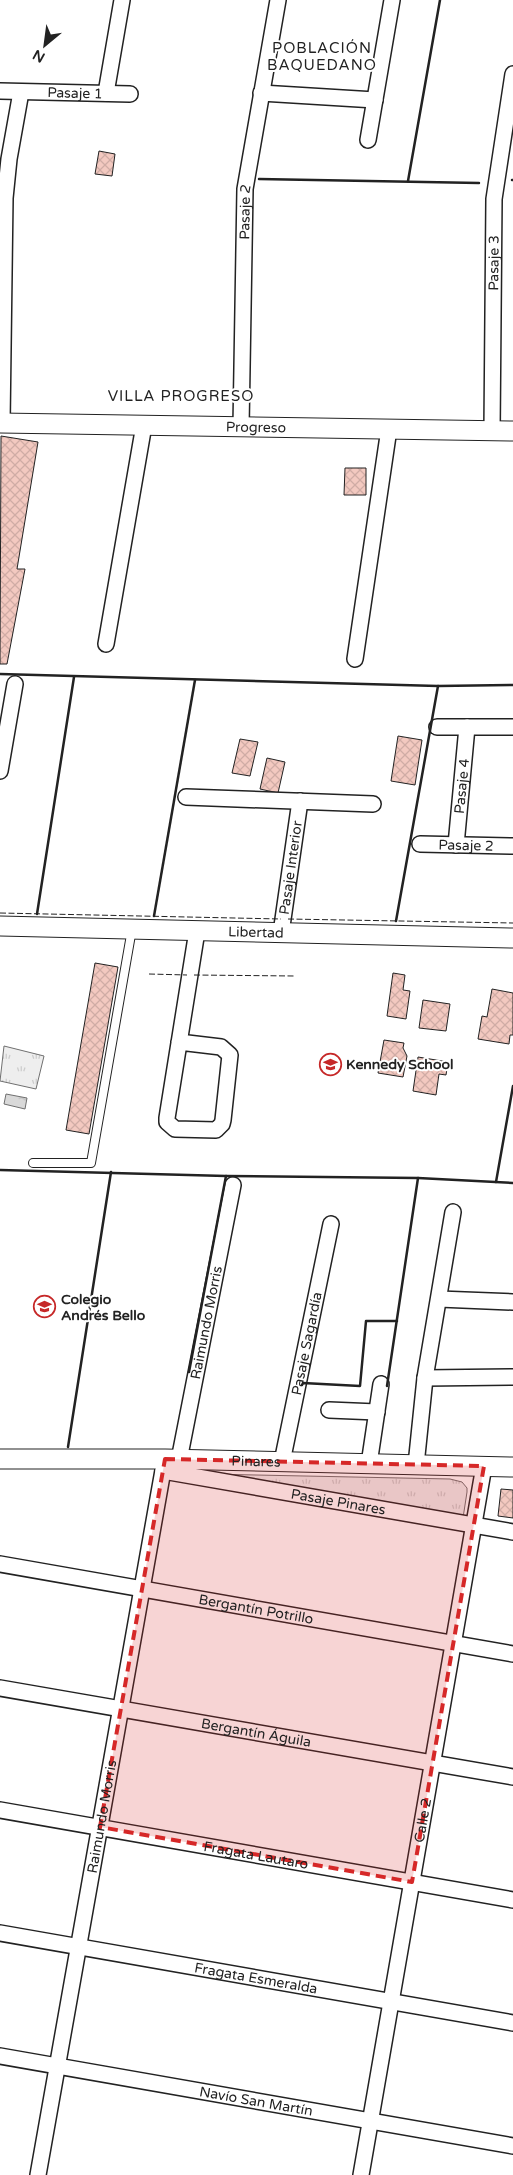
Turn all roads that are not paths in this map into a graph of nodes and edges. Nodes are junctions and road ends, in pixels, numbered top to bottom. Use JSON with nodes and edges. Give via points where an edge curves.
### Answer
{"nodes":[{"id":1,"x":122,"y":0,"type":"edge"},
{"id":2,"x":278,"y":0,"type":"edge"},
{"id":3,"x":392,"y":0,"type":"edge"},
{"id":4,"x":513,"y":74,"type":"edge"},
{"id":5,"x":0,"y":92,"type":"edge"},
{"id":6,"x":21,"y":92,"type":"junction"},
{"id":7,"x":106,"y":93,"type":"junction"},
{"id":8,"x":261,"y":93,"type":"junction"},
{"id":9,"x":130,"y":94,"type":"dead end"},
{"id":10,"x":511,"y":96,"type":"edge"},
{"id":11,"x":375,"y":100,"type":"junction"},
{"id":12,"x":368,"y":140,"type":"dead end"},
{"id":13,"x":1,"y":423,"type":"edge"},
{"id":14,"x":144,"y":425,"type":"junction"},
{"id":15,"x":241,"y":427,"type":"junction"},
{"id":16,"x":389,"y":430,"type":"junction"},
{"id":17,"x":492,"y":431,"type":"junction"},
{"id":18,"x":513,"y":432,"type":"edge"},
{"id":19,"x":106,"y":644,"type":"dead end"},
{"id":20,"x":355,"y":659,"type":"dead end"},
{"id":21,"x":15,"y":684,"type":"dead end"},
{"id":22,"x":437,"y":727,"type":"dead end"},
{"id":23,"x":467,"y":727,"type":"junction"},
{"id":24,"x":513,"y":727,"type":"edge"},
{"id":25,"x":0,"y":771,"type":"edge"},
{"id":26,"x":186,"y":797,"type":"dead end"},
{"id":27,"x":300,"y":801,"type":"junction"},
{"id":28,"x":373,"y":804,"type":"dead end"},
{"id":29,"x":420,"y":844,"type":"dead end"},
{"id":30,"x":456,"y":845,"type":"junction"},
{"id":31,"x":513,"y":846,"type":"edge"},
{"id":32,"x":0,"y":926,"type":"edge"},
{"id":33,"x":132,"y":929,"type":"junction"},
{"id":34,"x":197,"y":931,"type":"junction"},
{"id":35,"x":281,"y":933,"type":"junction"},
{"id":36,"x":513,"y":938,"type":"edge"},
{"id":37,"x":179,"y":1042,"type":"junction"},
{"id":38,"x":33,"y":1163,"type":"dead end"},
{"id":39,"x":233,"y":1185,"type":"dead end"},
{"id":40,"x":453,"y":1212,"type":"dead end"},
{"id":41,"x":331,"y":1224,"type":"dead end"},
{"id":42,"x":439,"y":1299,"type":"junction"},
{"id":43,"x":513,"y":1302,"type":"edge"},
{"id":44,"x":513,"y":1377,"type":"edge"},
{"id":45,"x":425,"y":1378,"type":"junction"},
{"id":46,"x":381,"y":1384,"type":"dead end"},
{"id":47,"x":329,"y":1410,"type":"dead end"},
{"id":48,"x":378,"y":1412,"type":"junction"},
{"id":49,"x":0,"y":1459,"type":"edge"},
{"id":50,"x":282,"y":1462,"type":"junction"},
{"id":51,"x":169,"y":1463,"type":"junction"},
{"id":52,"x":369,"y":1464,"type":"junction"},
{"id":53,"x":416,"y":1465,"type":"junction"},
{"id":54,"x":484,"y":1466,"type":"junction"},
{"id":55,"x":513,"y":1467,"type":"edge"},
{"id":56,"x":474,"y":1525,"type":"junction"},
{"id":57,"x":513,"y":1532,"type":"edge"},
{"id":58,"x":0,"y":1564,"type":"edge"},
{"id":59,"x":142,"y":1589,"type":"junction"},
{"id":60,"x":454,"y":1644,"type":"junction"},
{"id":61,"x":513,"y":1654,"type":"edge"},
{"id":62,"x":0,"y":1688,"type":"edge"},
{"id":63,"x":121,"y":1709,"type":"junction"},
{"id":64,"x":433,"y":1763,"type":"junction"},
{"id":65,"x":513,"y":1777,"type":"edge"},
{"id":66,"x":0,"y":1810,"type":"edge"},
{"id":67,"x":100,"y":1828,"type":"junction"},
{"id":68,"x":412,"y":1882,"type":"junction"},
{"id":69,"x":513,"y":1900,"type":"edge"},
{"id":70,"x":0,"y":1933,"type":"edge"},
{"id":71,"x":79,"y":1947,"type":"junction"},
{"id":72,"x":391,"y":2001,"type":"junction"},
{"id":73,"x":513,"y":2023,"type":"edge"},
{"id":74,"x":0,"y":2056,"type":"edge"},
{"id":75,"x":58,"y":2066,"type":"junction"},
{"id":76,"x":371,"y":2121,"type":"junction"},
{"id":77,"x":513,"y":2146,"type":"edge"},
{"id":78,"x":38,"y":2175,"type":"edge"},
{"id":79,"x":361,"y":2175,"type":"edge"}],
"edges":[{"from":1,"to":7,"type":"street"},
{"from":2,"to":8,"type":"street","name":"Pasaje 2"},
{"from":3,"to":11,"type":"street"},
{"from":4,"to":10,"type":"street","name":"Pasaje 3"},
{"from":5,"to":6,"type":"street","name":"Pasaje 1"},
{"from":6,"to":7,"type":"street","name":"Pasaje 1"},
{"from":6,"to":13,"type":"street","via":[[6,191]]},
{"from":7,"to":9,"type":"street","name":"Pasaje 1"},
{"from":8,"to":11,"type":"street"},
{"from":8,"to":15,"type":"street","name":"Pasaje 2","via":[[244,206]]},
{"from":10,"to":17,"type":"street","name":"Pasaje 3","via":[[494,199]]},
{"from":11,"to":12,"type":"street"},
{"from":13,"to":14,"type":"street","name":"Progreso"},
{"from":14,"to":15,"type":"street","name":"Progreso"},
{"from":14,"to":19,"type":"street"},
{"from":15,"to":16,"type":"street","name":"Progreso"},
{"from":16,"to":17,"type":"street","name":"Progreso"},
{"from":16,"to":20,"type":"street"},
{"from":17,"to":18,"type":"street","name":"Progreso"},
{"from":21,"to":25,"type":"street"},
{"from":22,"to":23,"type":"street"},
{"from":23,"to":24,"type":"street"},
{"from":23,"to":30,"type":"street","name":"Pasaje 4"},
{"from":26,"to":27,"type":"street"},
{"from":27,"to":28,"type":"street"},
{"from":27,"to":35,"type":"street","name":"Pasaje Interior"},
{"from":29,"to":30,"type":"street","name":"Pasaje 2"},
{"from":30,"to":31,"type":"street","name":"Pasaje 2"},
{"from":32,"to":33,"type":"street","name":"Libertad"},
{"from":33,"to":34,"type":"street","name":"Libertad"},
{"from":33,"to":38,"type":"lane","via":[[91,1163]]},
{"from":34,"to":35,"type":"street","name":"Libertad"},
{"from":34,"to":37,"type":"street"},
{"from":35,"to":36,"type":"street","name":"Libertad"},
{"from":37,"to":37,"type":"street","via":[[167,1122],[175,1129],[216,1130],[223,1120],[230,1056],[221,1047]]},
{"from":39,"to":51,"type":"street","name":"Raimundo Morris"},
{"from":40,"to":42,"type":"street"},
{"from":41,"to":50,"type":"street","name":"Pasaje Sagardía"},
{"from":42,"to":43,"type":"street"},
{"from":42,"to":45,"type":"street"},
{"from":44,"to":45,"type":"street"},
{"from":45,"to":53,"type":"street"},
{"from":46,"to":48,"type":"street"},
{"from":47,"to":48,"type":"street"},
{"from":48,"to":52,"type":"street"},
{"from":49,"to":51,"type":"street","name":"Pinares"},
{"from":50,"to":51,"type":"street","name":"Pinares"},
{"from":50,"to":52,"type":"street","name":"Pinares"},
{"from":51,"to":56,"type":"street","name":"Pasaje Pinares"},
{"from":51,"to":59,"type":"street","name":"Raimundo Morris"},
{"from":52,"to":53,"type":"street","name":"Pinares"},
{"from":53,"to":54,"type":"street","name":"Pinares"},
{"from":54,"to":55,"type":"street","name":"Pinares"},
{"from":54,"to":56,"type":"street","name":"Calle 2"},
{"from":56,"to":57,"type":"street","name":"Pasaje Pinares"},
{"from":56,"to":60,"type":"street","name":"Calle 2"},
{"from":58,"to":59,"type":"street","name":"Bergantín Potrillo"},
{"from":59,"to":60,"type":"street","name":"Bergantín Potrillo"},
{"from":59,"to":63,"type":"street","name":"Raimundo Morris"},
{"from":60,"to":61,"type":"street","name":"Bergantín Potrillo"},
{"from":60,"to":64,"type":"street","name":"Calle 2"},
{"from":62,"to":63,"type":"street","name":"Bergantín Águila"},
{"from":63,"to":64,"type":"street","name":"Bergantín Águila"},
{"from":63,"to":67,"type":"street","name":"Raimundo Morris"},
{"from":64,"to":65,"type":"street","name":"Bergantín Águila"},
{"from":64,"to":68,"type":"street","name":"Calle 2"},
{"from":66,"to":67,"type":"street","name":"Fragata Lautaro"},
{"from":67,"to":68,"type":"street","name":"Fragata Lautaro"},
{"from":67,"to":71,"type":"street","name":"Raimundo Morris"},
{"from":68,"to":69,"type":"street","name":"Fragata Lautaro"},
{"from":68,"to":72,"type":"street","name":"Calle 2"},
{"from":70,"to":71,"type":"street","name":"Fragata Esmeralda"},
{"from":71,"to":72,"type":"street","name":"Fragata Esmeralda"},
{"from":71,"to":75,"type":"street","name":"Raimundo Morris"},
{"from":72,"to":73,"type":"street","name":"Fragata Esmeralda"},
{"from":72,"to":76,"type":"street","name":"Calle 2"},
{"from":74,"to":75,"type":"street","name":"Navío San Martín"},
{"from":75,"to":76,"type":"street","name":"Navío San Martín"},
{"from":75,"to":78,"type":"street","name":"Raimundo Morris"},
{"from":76,"to":77,"type":"street","name":"Navío San Martín"},
{"from":76,"to":79,"type":"street","name":"Calle 2"}]}
